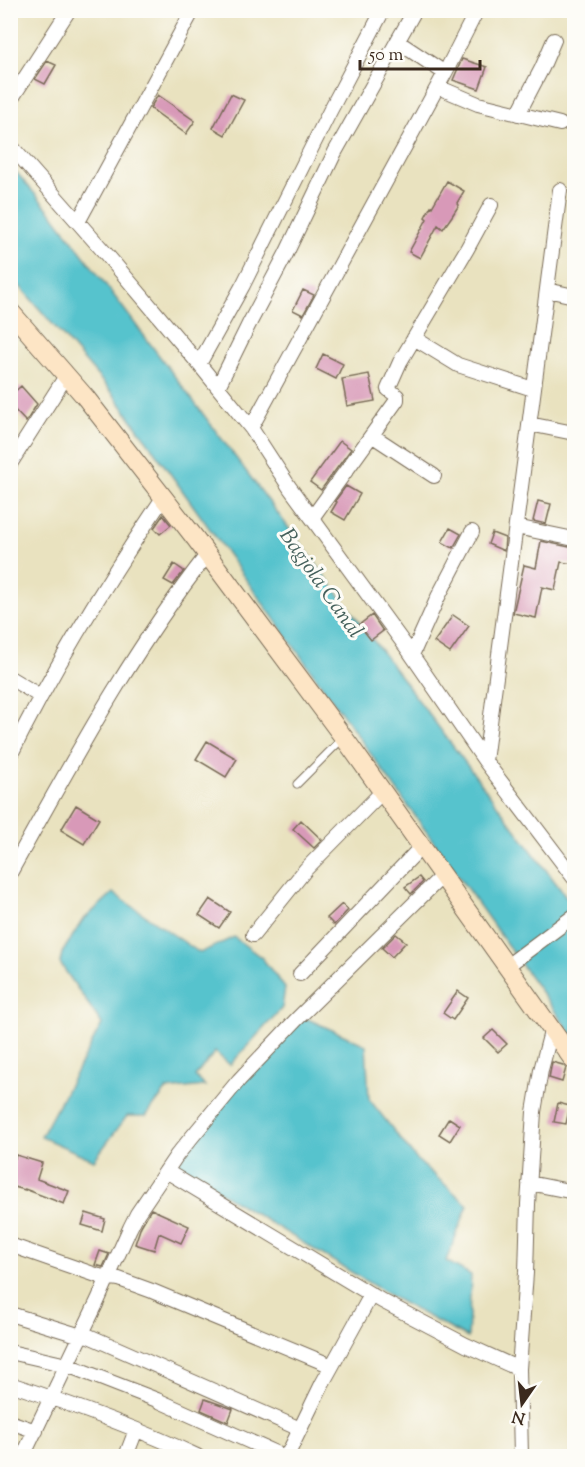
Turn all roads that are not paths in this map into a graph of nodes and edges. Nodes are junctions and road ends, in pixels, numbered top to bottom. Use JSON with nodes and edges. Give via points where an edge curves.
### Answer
{"nodes":[{"id":1,"x":69,"y":10,"type":"edge"},
{"id":2,"x":193,"y":10,"type":"edge"},
{"id":3,"x":383,"y":10,"type":"edge"},
{"id":4,"x":415,"y":10,"type":"edge"},
{"id":5,"x":477,"y":10,"type":"edge"},
{"id":6,"x":554,"y":40,"type":"dead end"},
{"id":7,"x":398,"y":42,"type":"junction"},
{"id":8,"x":446,"y":73,"type":"junction"},
{"id":9,"x":438,"y":87,"type":"junction"},
{"id":10,"x":10,"y":101,"type":"edge"},
{"id":11,"x":518,"y":114,"type":"junction"},
{"id":12,"x":560,"y":124,"type":"dead end"},
{"id":13,"x":10,"y":145,"type":"edge"},
{"id":14,"x":560,"y":190,"type":"dead end"},
{"id":15,"x":491,"y":205,"type":"dead end"},
{"id":16,"x":78,"y":222,"type":"junction"},
{"id":17,"x":547,"y":290,"type":"junction"},
{"id":18,"x":574,"y":296,"type":"edge"},
{"id":19,"x":10,"y":311,"type":"edge"},
{"id":20,"x":414,"y":338,"type":"junction"},
{"id":21,"x":199,"y":364,"type":"junction"},
{"id":22,"x":66,"y":376,"type":"junction"},
{"id":23,"x":218,"y":387,"type":"junction"},
{"id":24,"x":533,"y":389,"type":"junction"},
{"id":25,"x":529,"y":423,"type":"junction"},
{"id":26,"x":251,"y":428,"type":"junction"},
{"id":27,"x":574,"y":433,"type":"edge"},
{"id":28,"x":373,"y":436,"type":"junction"},
{"id":29,"x":10,"y":464,"type":"edge"},
{"id":30,"x":434,"y":476,"type":"dead end"},
{"id":31,"x":163,"y":498,"type":"junction"},
{"id":32,"x":312,"y":518,"type":"junction"},
{"id":33,"x":516,"y":527,"type":"junction"},
{"id":34,"x":471,"y":532,"type":"dead end"},
{"id":35,"x":574,"y":539,"type":"edge"},
{"id":36,"x":207,"y":555,"type":"junction"},
{"id":37,"x":412,"y":655,"type":"junction"},
{"id":38,"x":10,"y":678,"type":"edge"},
{"id":39,"x":40,"y":696,"type":"junction"},
{"id":40,"x":343,"y":738,"type":"junction"},
{"id":41,"x":10,"y":756,"type":"edge"},
{"id":42,"x":485,"y":761,"type":"junction"},
{"id":43,"x":297,"y":784,"type":"dead end"},
{"id":44,"x":382,"y":792,"type":"junction"},
{"id":45,"x":422,"y":847,"type":"junction"},
{"id":46,"x":573,"y":872,"type":"edge"},
{"id":47,"x":10,"y":873,"type":"edge"},
{"id":48,"x":442,"y":876,"type":"junction"},
{"id":49,"x":574,"y":917,"type":"edge"},
{"id":50,"x":253,"y":935,"type":"dead end"},
{"id":51,"x":507,"y":966,"type":"junction"},
{"id":52,"x":300,"y":974,"type":"dead end"},
{"id":53,"x":552,"y":1028,"type":"junction"},
{"id":54,"x":574,"y":1061,"type":"edge"},
{"id":55,"x":166,"y":1171,"type":"junction"},
{"id":56,"x":529,"y":1184,"type":"junction"},
{"id":57,"x":574,"y":1191,"type":"edge"},
{"id":58,"x":10,"y":1245,"type":"edge"},
{"id":59,"x":108,"y":1277,"type":"junction"},
{"id":60,"x":371,"y":1295,"type":"junction"},
{"id":61,"x":10,"y":1314,"type":"edge"},
{"id":62,"x":81,"y":1334,"type":"junction"},
{"id":63,"x":10,"y":1352,"type":"edge"},
{"id":64,"x":67,"y":1365,"type":"junction"},
{"id":65,"x":332,"y":1366,"type":"junction"},
{"id":66,"x":519,"y":1370,"type":"junction"},
{"id":67,"x":10,"y":1384,"type":"edge"},
{"id":68,"x":52,"y":1397,"type":"junction"},
{"id":69,"x":10,"y":1422,"type":"edge"},
{"id":70,"x":300,"y":1429,"type":"junction"},
{"id":71,"x":136,"y":1430,"type":"junction"},
{"id":72,"x":36,"y":1431,"type":"junction"},
{"id":73,"x":24,"y":1456,"type":"edge"},
{"id":74,"x":126,"y":1456,"type":"edge"},
{"id":75,"x":197,"y":1456,"type":"edge"},
{"id":76,"x":282,"y":1456,"type":"edge"},
{"id":77,"x":287,"y":1456,"type":"edge"},
{"id":78,"x":521,"y":1456,"type":"edge"}],
"edges":[{"from":1,"to":10,"type":"street"},
{"from":2,"to":16,"type":"street"},
{"from":3,"to":21,"type":"street"},
{"from":4,"to":7,"type":"street"},
{"from":5,"to":8,"type":"street"},
{"from":6,"to":11,"type":"street"},
{"from":7,"to":8,"type":"street"},
{"from":7,"to":23,"type":"street","via":[[335,152]]},
{"from":8,"to":9,"type":"street"},
{"from":9,"to":11,"type":"street","via":[[478,104]]},
{"from":9,"to":26,"type":"street"},
{"from":11,"to":12,"type":"street"},
{"from":13,"to":16,"type":"street"},
{"from":14,"to":17,"type":"street"},
{"from":15,"to":20,"type":"street"},
{"from":16,"to":21,"type":"street"},
{"from":17,"to":18,"type":"street"},
{"from":17,"to":24,"type":"street"},
{"from":19,"to":22,"type":"street"},
{"from":20,"to":24,"type":"street","via":[[458,365]]},
{"from":20,"to":28,"type":"street","via":[[388,386],[398,398]]},
{"from":21,"to":23,"type":"street"},
{"from":22,"to":29,"type":"street"},
{"from":22,"to":31,"type":"street"},
{"from":23,"to":26,"type":"street"},
{"from":24,"to":25,"type":"street"},
{"from":25,"to":27,"type":"street"},
{"from":25,"to":33,"type":"street"},
{"from":26,"to":32,"type":"street"},
{"from":28,"to":30,"type":"street"},
{"from":28,"to":32,"type":"street"},
{"from":31,"to":36,"type":"street"},
{"from":31,"to":39,"type":"street","via":[[119,563]]},
{"from":32,"to":37,"type":"street"},
{"from":33,"to":35,"type":"street"},
{"from":33,"to":42,"type":"street"},
{"from":34,"to":37,"type":"street"},
{"from":36,"to":40,"type":"street"},
{"from":36,"to":47,"type":"street","via":[[146,639]]},
{"from":37,"to":42,"type":"street"},
{"from":38,"to":39,"type":"street"},
{"from":39,"to":41,"type":"street"},
{"from":40,"to":43,"type":"lane"},
{"from":40,"to":44,"type":"street"},
{"from":42,"to":46,"type":"street"},
{"from":44,"to":45,"type":"street"},
{"from":44,"to":50,"type":"street","via":[[306,869]]},
{"from":45,"to":48,"type":"street"},
{"from":45,"to":52,"type":"street"},
{"from":48,"to":51,"type":"street"},
{"from":48,"to":55,"type":"street","via":[[297,1018],[239,1080]]},
{"from":49,"to":51,"type":"street"},
{"from":51,"to":53,"type":"street"},
{"from":53,"to":54,"type":"street"},
{"from":53,"to":56,"type":"street","via":[[534,1112]]},
{"from":55,"to":59,"type":"street","via":[[137,1214]]},
{"from":55,"to":60,"type":"street"},
{"from":56,"to":57,"type":"street"},
{"from":56,"to":66,"type":"street"},
{"from":58,"to":59,"type":"street"},
{"from":59,"to":62,"type":"street"},
{"from":59,"to":65,"type":"street","via":[[152,1291]]},
{"from":60,"to":65,"type":"street"},
{"from":60,"to":66,"type":"street"},
{"from":61,"to":62,"type":"street"},
{"from":62,"to":64,"type":"street"},
{"from":62,"to":70,"type":"street"},
{"from":63,"to":64,"type":"street"},
{"from":64,"to":68,"type":"street"},
{"from":64,"to":76,"type":"street"},
{"from":65,"to":70,"type":"street"},
{"from":66,"to":78,"type":"street"},
{"from":67,"to":68,"type":"street"},
{"from":68,"to":71,"type":"street"},
{"from":68,"to":72,"type":"street"},
{"from":69,"to":72,"type":"street"},
{"from":70,"to":77,"type":"street"},
{"from":71,"to":74,"type":"street"},
{"from":71,"to":75,"type":"street"},
{"from":72,"to":73,"type":"street"}]}
